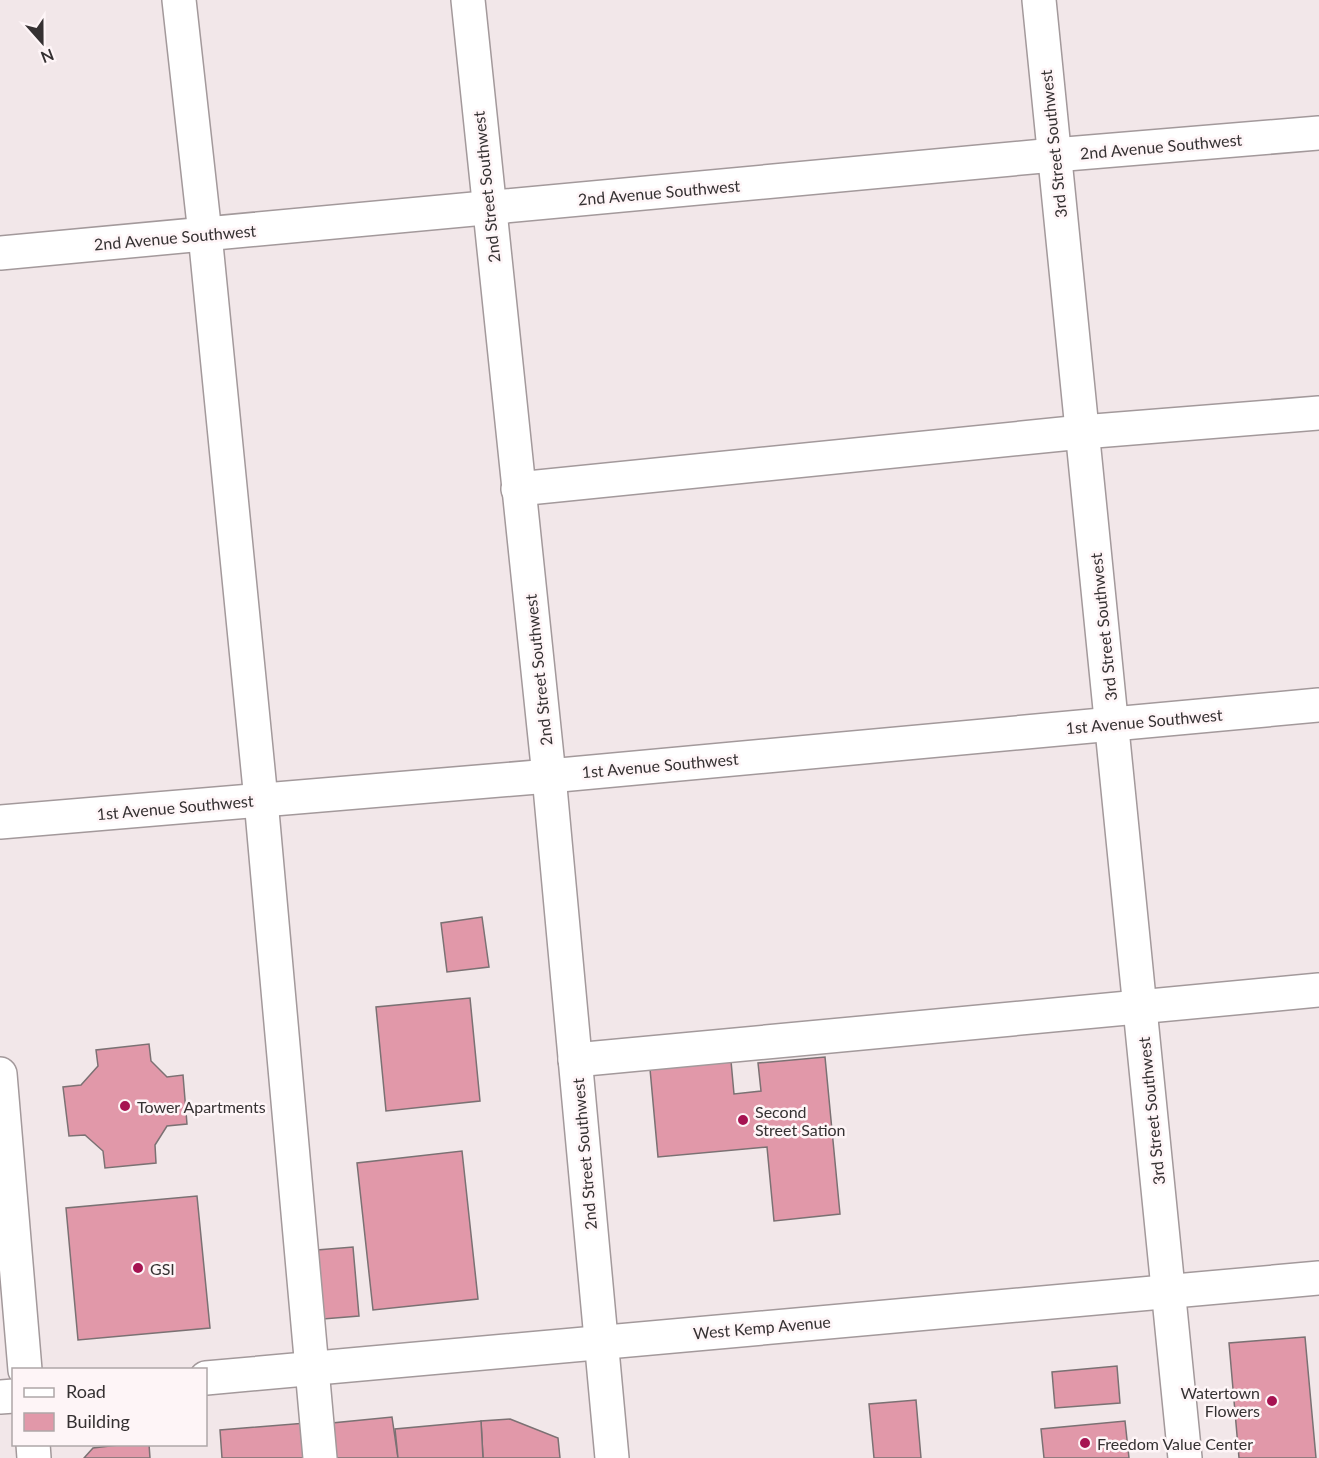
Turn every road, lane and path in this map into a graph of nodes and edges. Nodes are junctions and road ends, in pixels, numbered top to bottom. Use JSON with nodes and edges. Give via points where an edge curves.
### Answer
{"nodes":[{"id":1,"x":179,"y":0,"type":"edge"},
{"id":2,"x":468,"y":0,"type":"edge"},
{"id":3,"x":1038,"y":0,"type":"edge"},
{"id":4,"x":1319,"y":133,"type":"edge"},
{"id":5,"x":1054,"y":155,"type":"junction"},
{"id":6,"x":488,"y":208,"type":"junction"},
{"id":7,"x":205,"y":234,"type":"junction"},
{"id":8,"x":0,"y":253,"type":"edge"},
{"id":9,"x":1319,"y":413,"type":"edge"},
{"id":10,"x":1082,"y":432,"type":"junction"},
{"id":11,"x":518,"y":489,"type":"junction"},
{"id":12,"x":1319,"y":705,"type":"edge"},
{"id":13,"x":1113,"y":724,"type":"junction"},
{"id":14,"x":549,"y":776,"type":"junction"},
{"id":15,"x":261,"y":800,"type":"junction"},
{"id":16,"x":0,"y":822,"type":"edge"},
{"id":17,"x":1319,"y":990,"type":"edge"},
{"id":18,"x":1140,"y":1005,"type":"junction"},
{"id":19,"x":575,"y":1060,"type":"junction"},
{"id":20,"x":0,"y":1074,"type":"edge"},
{"id":21,"x":1319,"y":1278,"type":"edge"},
{"id":22,"x":1168,"y":1290,"type":"junction"},
{"id":23,"x":601,"y":1342,"type":"junction"},
{"id":24,"x":25,"y":1368,"type":"edge"},
{"id":25,"x":311,"y":1368,"type":"junction"},
{"id":26,"x":207,"y":1378,"type":"edge"},
{"id":27,"x":320,"y":1458,"type":"edge"},
{"id":28,"x":612,"y":1458,"type":"edge"},
{"id":29,"x":1185,"y":1458,"type":"edge"}],
"edges":[{"from":1,"to":7,"type":"street"},
{"from":2,"to":6,"type":"street","name":"2nd Street Southwest"},
{"from":3,"to":5,"type":"street","name":"3rd Street Southwest"},
{"from":4,"to":5,"type":"street","name":"2nd Avenue Southwest"},
{"from":5,"to":6,"type":"street","name":"2nd Avenue Southwest"},
{"from":5,"to":10,"type":"street","name":"3rd Street Southwest"},
{"from":6,"to":7,"type":"street","name":"2nd Avenue Southwest"},
{"from":6,"to":11,"type":"street","name":"2nd Street Southwest"},
{"from":7,"to":8,"type":"street","name":"2nd Avenue Southwest"},
{"from":7,"to":15,"type":"street"},
{"from":9,"to":10,"type":"street"},
{"from":10,"to":11,"type":"street"},
{"from":10,"to":13,"type":"street","name":"3rd Street Southwest"},
{"from":11,"to":14,"type":"street","name":"2nd Street Southwest"},
{"from":12,"to":13,"type":"street","name":"1st Avenue Southwest"},
{"from":13,"to":14,"type":"street","name":"1st Avenue Southwest"},
{"from":13,"to":18,"type":"street","name":"3rd Street Southwest"},
{"from":14,"to":15,"type":"street","name":"1st Avenue Southwest"},
{"from":14,"to":19,"type":"street","name":"2nd Street Southwest"},
{"from":15,"to":16,"type":"street","name":"1st Avenue Southwest"},
{"from":15,"to":25,"type":"street"},
{"from":17,"to":18,"type":"street"},
{"from":18,"to":19,"type":"street"},
{"from":18,"to":22,"type":"street","name":"3rd Street Southwest"},
{"from":19,"to":23,"type":"street","name":"2nd Street Southwest"},
{"from":20,"to":24,"type":"street"},
{"from":21,"to":22,"type":"street","name":"West Kemp Avenue"},
{"from":22,"to":23,"type":"street","name":"West Kemp Avenue"},
{"from":22,"to":29,"type":"street","name":"3rd Street Southwest"},
{"from":23,"to":25,"type":"street","name":"West Kemp Avenue"},
{"from":23,"to":28,"type":"street","name":"2nd Street Southwest"},
{"from":25,"to":26,"type":"street","name":"West Kemp Avenue"},
{"from":25,"to":27,"type":"street"}]}
